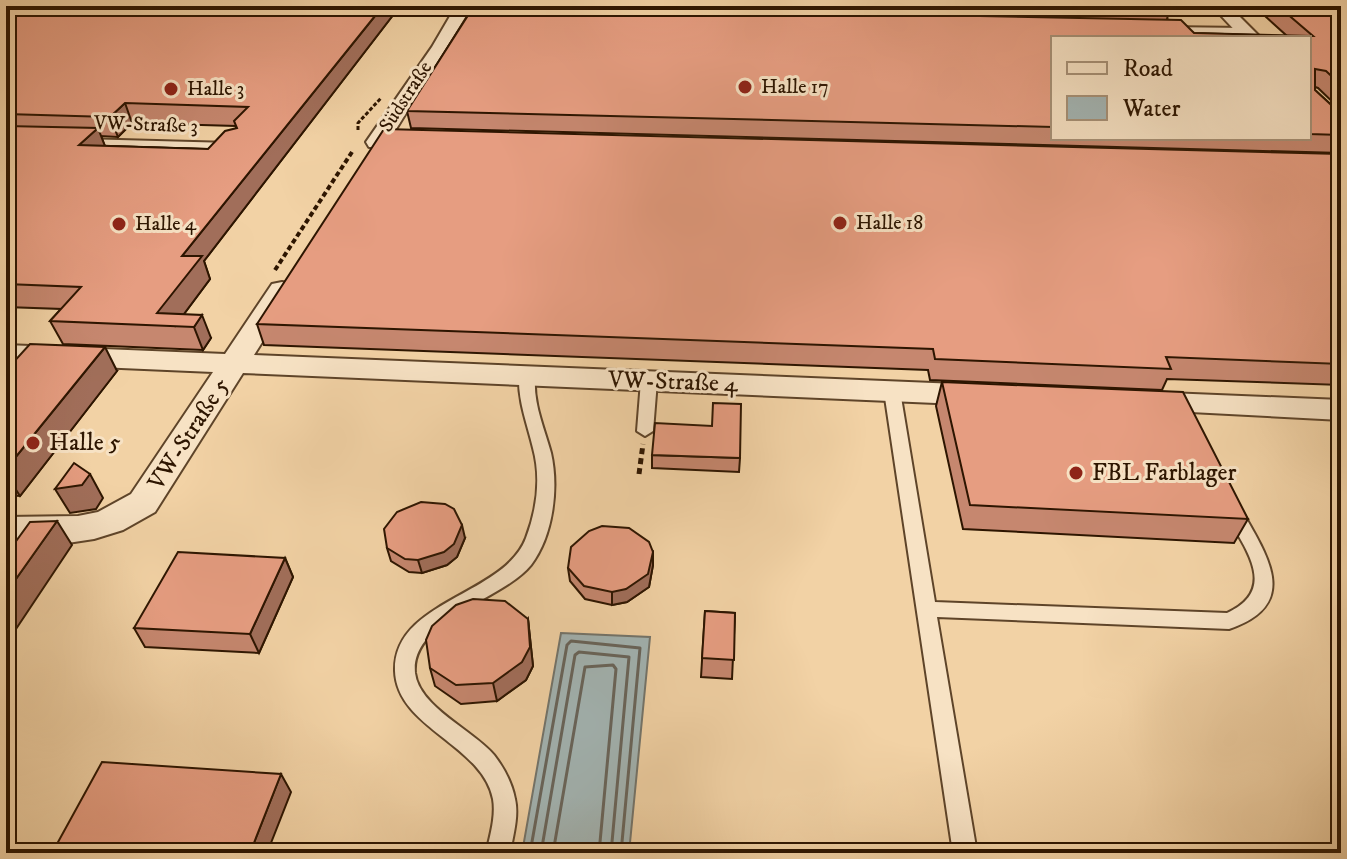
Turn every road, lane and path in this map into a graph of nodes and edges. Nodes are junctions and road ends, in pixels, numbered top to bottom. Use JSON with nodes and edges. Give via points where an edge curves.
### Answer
{"nodes":[{"id":1,"x":447,"y":6,"type":"edge"},
{"id":2,"x":464,"y":6,"type":"edge"},
{"id":3,"x":1220,"y":6,"type":"edge"},
{"id":4,"x":1152,"y":29,"type":"edge"},
{"id":5,"x":1248,"y":34,"type":"edge"},
{"id":6,"x":413,"y":137,"type":"edge"},
{"id":7,"x":68,"y":141,"type":"edge"},
{"id":8,"x":237,"y":146,"type":"edge"},
{"id":9,"x":369,"y":150,"type":"junction"},
{"id":10,"x":282,"y":274,"type":"joint"},
{"id":11,"x":6,"y":354,"type":"edge"},
{"id":12,"x":234,"y":364,"type":"junction"},
{"id":13,"x":527,"y":376,"type":"junction"},
{"id":14,"x":649,"y":381,"type":"junction"},
{"id":15,"x":892,"y":391,"type":"junction"},
{"id":16,"x":1019,"y":397,"type":"edge"},
{"id":17,"x":1114,"y":401,"type":"edge"},
{"id":18,"x":1341,"y":410,"type":"edge"},
{"id":19,"x":645,"y":431,"type":"joint"},
{"id":20,"x":639,"y":474,"type":"dead end"},
{"id":21,"x":1226,"y":497,"type":"edge"},
{"id":22,"x":6,"y":530,"type":"edge"},
{"id":23,"x":925,"y":609,"type":"junction"},
{"id":24,"x":498,"y":853,"type":"edge"},
{"id":25,"x":965,"y":853,"type":"edge"}],
"edges":[{"from":1,"to":2,"type":"lane"},
{"from":2,"to":9,"type":"street","name":"Südstraße"},
{"from":3,"to":5,"type":"street"},
{"from":4,"to":5,"type":"lane"},
{"from":6,"to":9,"type":"street"},
{"from":7,"to":8,"type":"lane","name":"VW-Straße 3"},
{"from":9,"to":10,"type":"path"},
{"from":10,"to":12,"type":"street"},
{"from":11,"to":12,"type":"street","name":"VW-Straße 4"},
{"from":12,"to":13,"type":"street","name":"VW-Straße 4"},
{"from":12,"to":22,"type":"street","name":"VW-Straße 5","via":[[143,503],[113,522],[80,531]]},
{"from":13,"to":14,"type":"street","name":"VW-Straße 4"},
{"from":13,"to":24,"type":"lane","via":[[546,470],[536,533],[525,559],[508,575],[414,638],[405,671],[416,699],[473,746],[496,776],[504,798]]},
{"from":14,"to":15,"type":"street","name":"VW-Straße 4"},
{"from":14,"to":19,"type":"lane"},
{"from":15,"to":16,"type":"street","name":"VW-Straße 4"},
{"from":15,"to":23,"type":"lane"},
{"from":17,"to":18,"type":"street","via":[[1184,417]]},
{"from":19,"to":20,"type":"path"},
{"from":21,"to":23,"type":"lane","via":[[1267,586],[1251,614],[1229,621]]},
{"from":23,"to":25,"type":"lane"}]}
